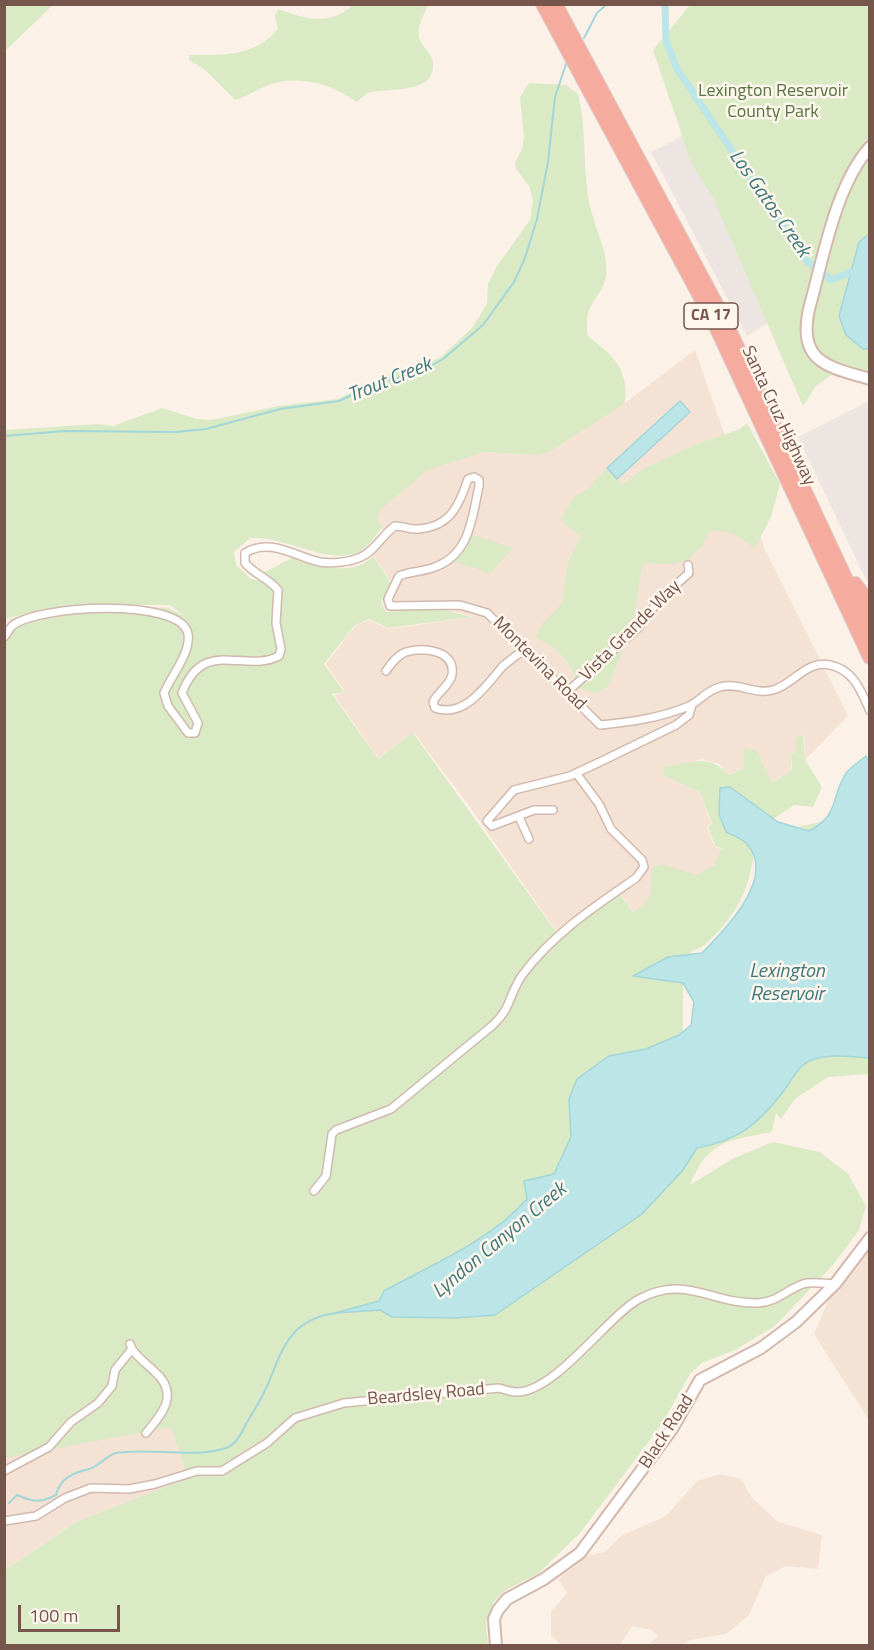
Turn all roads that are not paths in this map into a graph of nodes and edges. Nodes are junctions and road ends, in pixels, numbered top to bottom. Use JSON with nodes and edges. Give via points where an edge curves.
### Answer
{"nodes":[{"id":1,"x":543,"y":4,"type":"edge"},
{"id":2,"x":555,"y":4,"type":"edge"},
{"id":3,"x":870,"y":147,"type":"edge"},
{"id":4,"x":870,"y":379,"type":"edge"},
{"id":5,"x":822,"y":528,"type":"junction"},
{"id":6,"x":688,"y":565,"type":"dead end"},
{"id":7,"x":870,"y":604,"type":"edge"},
{"id":8,"x":870,"y":631,"type":"edge"},
{"id":9,"x":4,"y":638,"type":"edge"},
{"id":10,"x":526,"y":649,"type":"junction"},
{"id":11,"x":870,"y":657,"type":"edge"},
{"id":12,"x":386,"y":671,"type":"dead end"},
{"id":13,"x":566,"y":693,"type":"junction"},
{"id":14,"x":692,"y":705,"type":"junction"},
{"id":15,"x":870,"y":711,"type":"edge"},
{"id":16,"x":576,"y":773,"type":"junction"},
{"id":17,"x":553,"y":810,"type":"dead end"},
{"id":18,"x":519,"y":817,"type":"junction"},
{"id":19,"x":529,"y":839,"type":"dead end"},
{"id":20,"x":314,"y":1191,"type":"dead end"},
{"id":21,"x":870,"y":1238,"type":"edge"},
{"id":22,"x":835,"y":1284,"type":"junction"},
{"id":23,"x":146,"y":1433,"type":"dead end"},
{"id":24,"x":4,"y":1471,"type":"edge"},
{"id":25,"x":5,"y":1519,"type":"edge"},
{"id":26,"x":496,"y":1646,"type":"edge"}],
"edges":[{"from":1,"to":11,"type":"highway","name":"Santa Cruz Highway","number":"CA 17","via":[[705,304]]},
{"from":2,"to":5,"type":"highway","name":"Santa Cruz Highway","number":"CA 17","via":[[719,308]]},
{"from":3,"to":4,"type":"street","via":[[847,184],[830,233],[809,309],[807,337],[816,357],[834,370]]},
{"from":5,"to":7,"type":"highway"},
{"from":5,"to":8,"type":"highway","name":"Santa Cruz Highway","number":"CA 17"},
{"from":6,"to":13,"type":"street","name":"Vista Grande Way","via":[[689,573],[659,600],[638,628]]},
{"from":9,"to":10,"type":"street","name":"Montevina Road","via":[[12,626],[57,610],[117,609],[170,615],[183,623],[188,646],[164,693],[168,706],[188,733],[195,733],[198,723],[182,693],[204,664],[218,660],[268,661],[279,656],[281,649],[276,623],[278,590],[251,570],[245,563],[245,553],[253,548],[276,548],[319,562],[363,556],[395,526],[415,530],[447,520],[461,503],[468,479],[474,477],[479,486],[470,532],[463,546],[435,567],[399,576],[388,603],[401,608],[460,605],[481,611],[494,618]]},
{"from":10,"to":12,"type":"street","via":[[505,664],[471,703],[444,710],[435,708],[433,702],[451,680],[449,658],[438,652],[406,652]]},
{"from":10,"to":13,"type":"street","name":"Montevina Road"},
{"from":13,"to":14,"type":"street","name":"Montevina Road","via":[[600,725],[649,720]]},
{"from":14,"to":15,"type":"street","name":"Montevina Road","via":[[722,686],[754,692],[776,689],[809,668],[825,664],[844,670],[853,678]]},
{"from":14,"to":16,"type":"street","via":[[689,715],[675,725]]},
{"from":16,"to":18,"type":"street","via":[[514,790],[487,821],[492,826]]},
{"from":16,"to":20,"type":"street","via":[[599,804],[611,829],[642,860],[644,867],[636,878],[560,931],[521,976],[504,1015],[493,1025],[391,1109],[336,1130],[332,1134],[326,1176]]},
{"from":17,"to":18,"type":"street","via":[[534,810]]},
{"from":18,"to":19,"type":"street"},
{"from":21,"to":22,"type":"street","name":"Black Road"},
{"from":22,"to":25,"type":"street","name":"Beardsley Road","via":[[804,1283],[771,1302],[755,1303],[711,1298],[689,1288],[663,1290],[638,1300],[581,1353],[530,1390],[499,1388],[344,1403],[295,1418],[267,1443],[222,1470],[198,1471],[129,1489],[91,1488],[36,1515]]},
{"from":22,"to":26,"type":"street","name":"Black Road","via":[[796,1322],[761,1348],[700,1380],[672,1429],[580,1553],[507,1599],[498,1610],[494,1619]]},
{"from":23,"to":24,"type":"street","via":[[165,1411],[167,1394],[158,1374],[131,1347],[115,1370],[112,1386],[98,1403],[71,1422],[49,1446]]}]}
